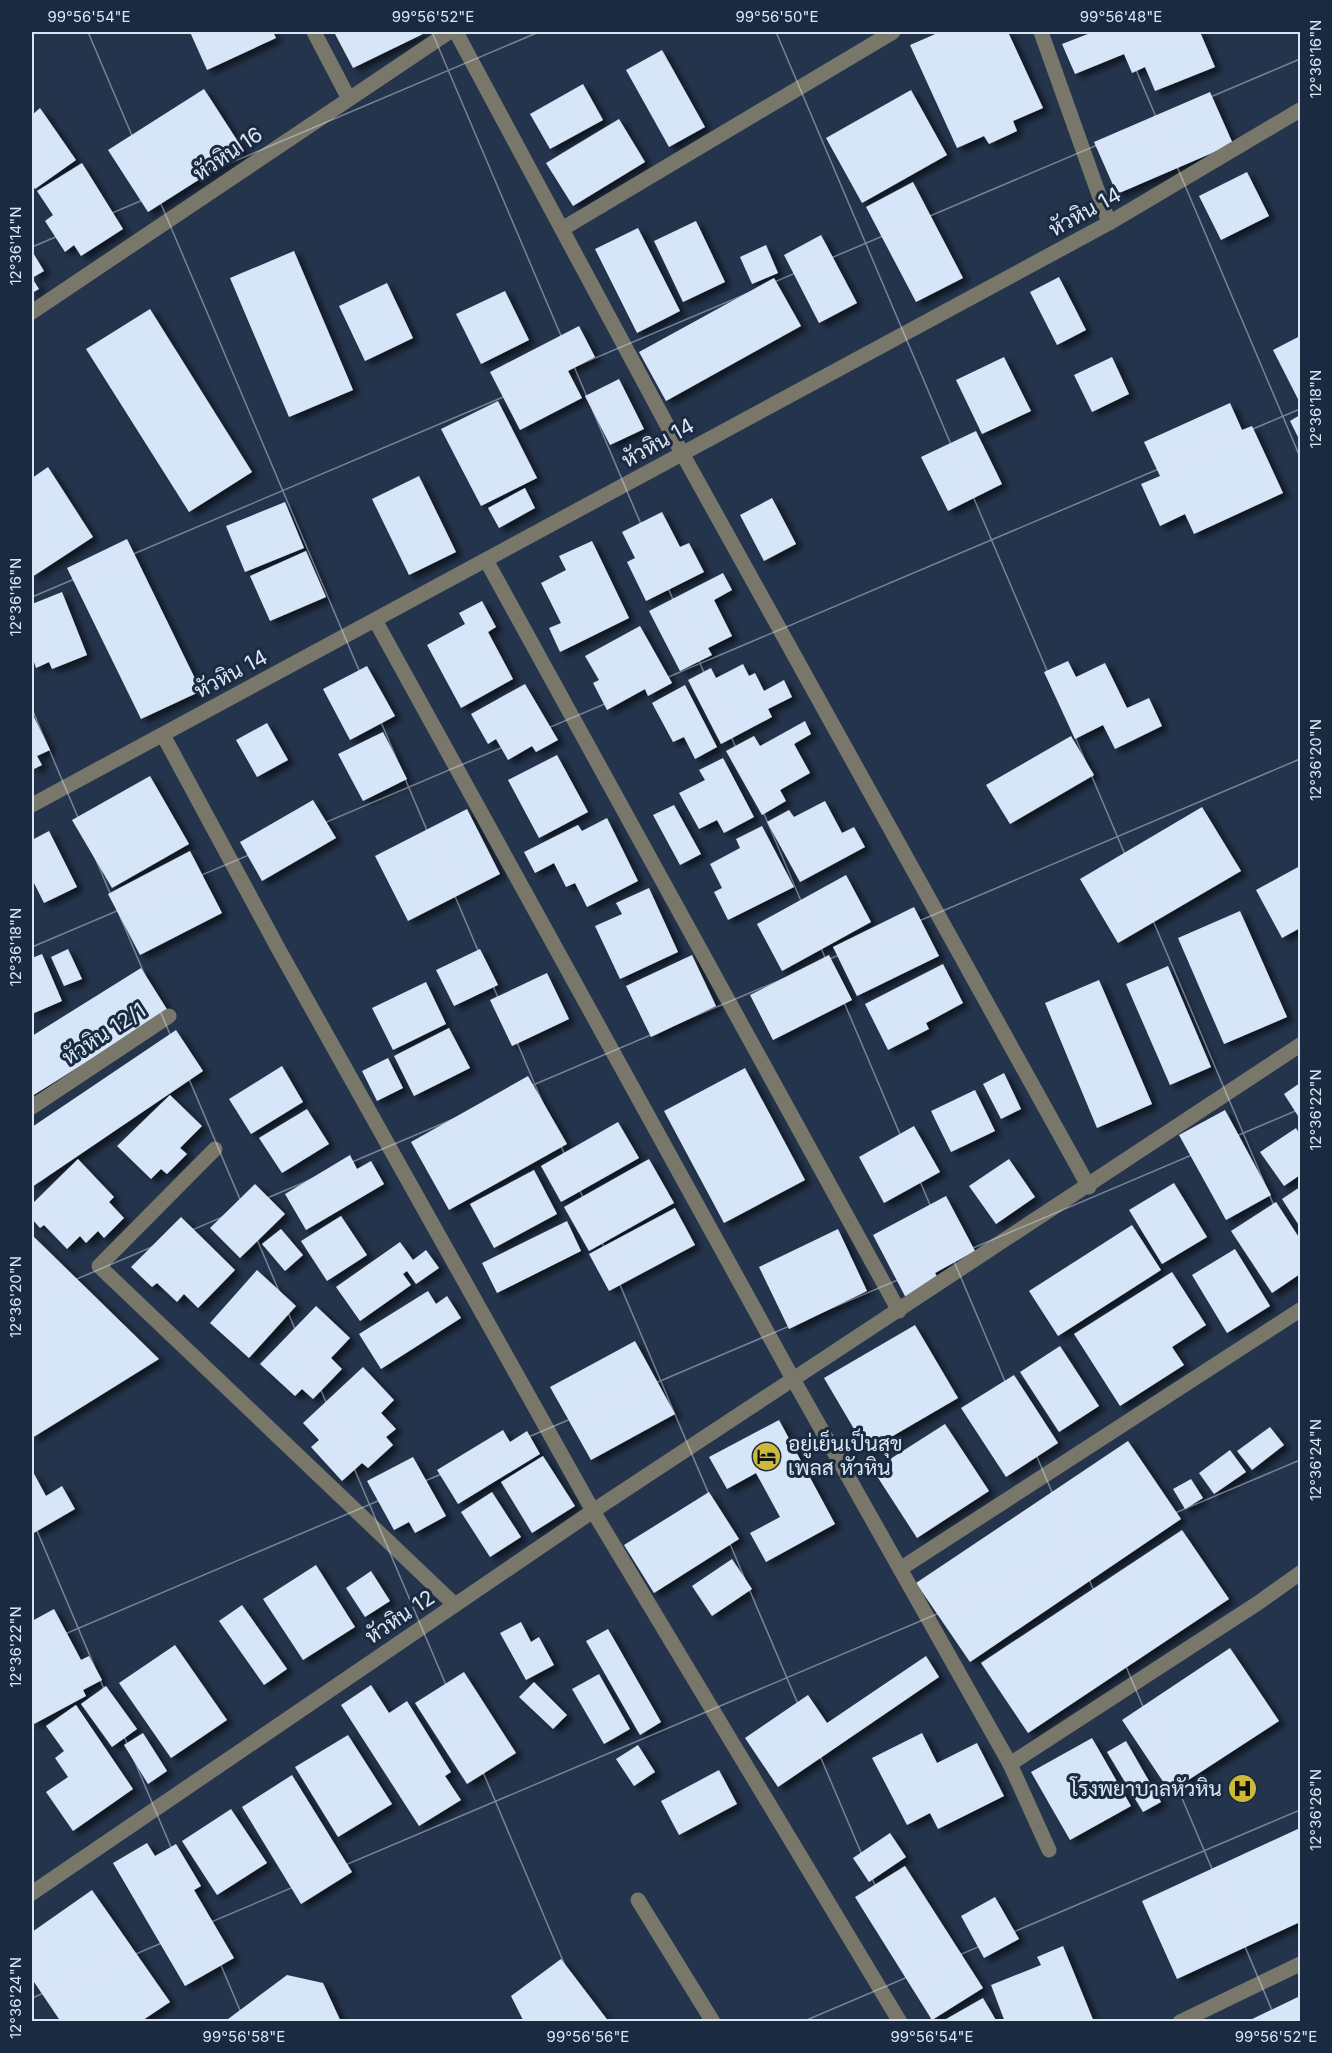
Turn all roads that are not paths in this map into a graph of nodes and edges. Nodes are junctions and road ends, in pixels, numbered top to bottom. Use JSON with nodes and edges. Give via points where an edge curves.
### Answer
{"nodes":[{"id":1,"x":314,"y":32,"type":"edge"},
{"id":2,"x":449,"y":32,"type":"edge"},
{"id":3,"x":456,"y":32,"type":"edge"},
{"id":4,"x":893,"y":32,"type":"edge"},
{"id":5,"x":1041,"y":32,"type":"edge"},
{"id":6,"x":348,"y":97,"type":"junction"},
{"id":7,"x":1300,"y":110,"type":"edge"},
{"id":8,"x":1109,"y":223,"type":"junction"},
{"id":9,"x":562,"y":229,"type":"junction"},
{"id":10,"x":32,"y":312,"type":"edge"},
{"id":11,"x":682,"y":453,"type":"junction"},
{"id":12,"x":486,"y":560,"type":"junction"},
{"id":13,"x":375,"y":620,"type":"junction"},
{"id":14,"x":162,"y":735,"type":"junction"},
{"id":15,"x":32,"y":805,"type":"edge"},
{"id":16,"x":169,"y":1016,"type":"dead end"},
{"id":17,"x":1300,"y":1045,"type":"edge"},
{"id":18,"x":32,"y":1107,"type":"edge"},
{"id":19,"x":215,"y":1149,"type":"dead end"},
{"id":20,"x":1089,"y":1187,"type":"junction"},
{"id":21,"x":1300,"y":1310,"type":"edge"},
{"id":22,"x":899,"y":1311,"type":"junction"},
{"id":23,"x":793,"y":1379,"type":"junction"},
{"id":24,"x":593,"y":1511,"type":"junction"},
{"id":25,"x":900,"y":1569,"type":"junction"},
{"id":26,"x":1300,"y":1573,"type":"edge"},
{"id":27,"x":455,"y":1605,"type":"junction"},
{"id":28,"x":1010,"y":1764,"type":"junction"},
{"id":29,"x":1049,"y":1850,"type":"dead end"},
{"id":30,"x":32,"y":1893,"type":"edge"},
{"id":31,"x":638,"y":1900,"type":"dead end"},
{"id":32,"x":1300,"y":1964,"type":"edge"},
{"id":33,"x":713,"y":2022,"type":"edge"},
{"id":34,"x":900,"y":2022,"type":"edge"},
{"id":35,"x":1180,"y":2022,"type":"edge"}],
"edges":[{"from":1,"to":6,"type":"street"},
{"from":2,"to":6,"type":"street","name":"หัวหิน 16"},
{"from":3,"to":9,"type":"street"},
{"from":4,"to":9,"type":"street"},
{"from":5,"to":8,"type":"street"},
{"from":6,"to":10,"type":"street","name":"หัวหิน 16"},
{"from":7,"to":8,"type":"street","name":"หัวหิน 14"},
{"from":8,"to":11,"type":"street","name":"หัวหิน 14"},
{"from":9,"to":11,"type":"street"},
{"from":11,"to":12,"type":"street","name":"หัวหิน 14"},
{"from":11,"to":20,"type":"street"},
{"from":12,"to":13,"type":"street","name":"หัวหิน 14"},
{"from":12,"to":22,"type":"street"},
{"from":13,"to":14,"type":"street","name":"หัวหิน 14"},
{"from":13,"to":23,"type":"street"},
{"from":14,"to":15,"type":"street","name":"หัวหิน 14"},
{"from":14,"to":24,"type":"street"},
{"from":16,"to":18,"type":"street","name":"หัวหิน 12/1"},
{"from":17,"to":20,"type":"street","name":"หัวหิน 12"},
{"from":19,"to":27,"type":"street","via":[[99,1266]]},
{"from":20,"to":22,"type":"street","name":"หัวหิน 12"},
{"from":21,"to":25,"type":"street"},
{"from":22,"to":23,"type":"street","name":"หัวหิน 12"},
{"from":23,"to":24,"type":"street","name":"หัวหิน 12"},
{"from":23,"to":25,"type":"street"},
{"from":24,"to":27,"type":"street","name":"หัวหิน 12"},
{"from":24,"to":34,"type":"street"},
{"from":25,"to":28,"type":"street"},
{"from":26,"to":28,"type":"street"},
{"from":27,"to":30,"type":"street","name":"หัวหิน 12"},
{"from":28,"to":29,"type":"street"},
{"from":31,"to":33,"type":"street"},
{"from":32,"to":35,"type":"street"}]}
